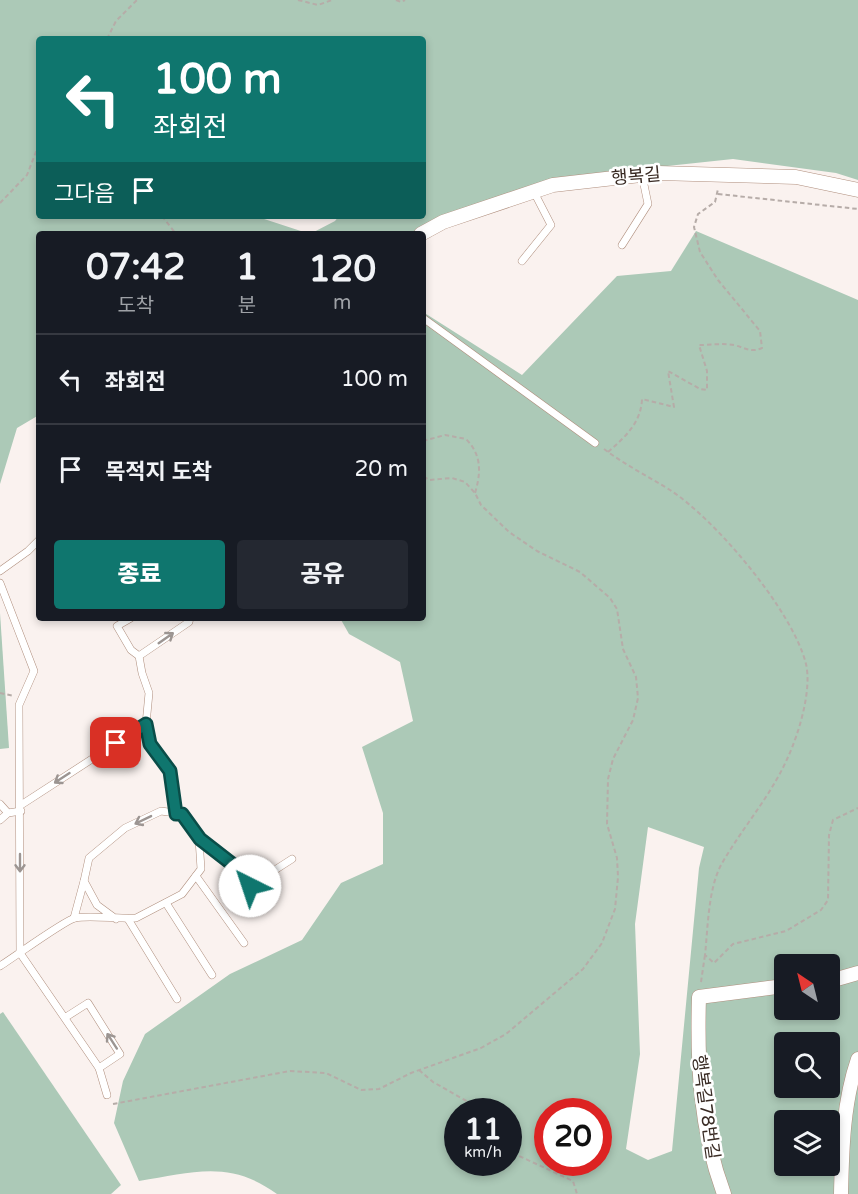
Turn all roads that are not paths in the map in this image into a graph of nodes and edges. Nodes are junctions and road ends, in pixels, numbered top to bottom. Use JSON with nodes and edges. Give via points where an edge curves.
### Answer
{"nodes":[{"id":1,"x":642,"y":175,"type":"junction"},
{"id":2,"x":858,"y":190,"type":"edge"},
{"id":3,"x":534,"y":192,"type":"junction"},
{"id":4,"x":426,"y":231,"type":"edge"},
{"id":5,"x":622,"y":245,"type":"dead end"},
{"id":6,"x":522,"y":261,"type":"dead end"},
{"id":7,"x":426,"y":320,"type":"edge"},
{"id":8,"x":595,"y":443,"type":"dead end"},
{"id":9,"x":36,"y":543,"type":"edge"},
{"id":10,"x":0,"y":571,"type":"edge"},
{"id":11,"x":0,"y":583,"type":"edge"},
{"id":12,"x":126,"y":621,"type":"edge"},
{"id":13,"x":189,"y":621,"type":"edge"},
{"id":14,"x":139,"y":656,"type":"junction"},
{"id":15,"x":146,"y":724,"type":"junction"},
{"id":16,"x":0,"y":804,"type":"edge"},
{"id":17,"x":21,"y":808,"type":"junction"},
{"id":18,"x":8,"y":813,"type":"junction"},
{"id":19,"x":176,"y":814,"type":"junction"},
{"id":20,"x":0,"y":820,"type":"edge"},
{"id":21,"x":200,"y":839,"type":"junction"},
{"id":22,"x":292,"y":859,"type":"dead end"},
{"id":23,"x":196,"y":876,"type":"junction"},
{"id":24,"x":84,"y":880,"type":"junction"},
{"id":25,"x":166,"y":903,"type":"junction"},
{"id":26,"x":74,"y":918,"type":"junction"},
{"id":27,"x":116,"y":919,"type":"junction"},
{"id":28,"x":128,"y":919,"type":"junction"},
{"id":29,"x":244,"y":943,"type":"dead end"},
{"id":30,"x":20,"y":953,"type":"junction"},
{"id":31,"x":0,"y":966,"type":"edge"},
{"id":32,"x":858,"y":973,"type":"edge"},
{"id":33,"x":212,"y":975,"type":"dead end"},
{"id":34,"x":840,"y":978,"type":"edge"},
{"id":35,"x":774,"y":987,"type":"edge"},
{"id":36,"x":177,"y":999,"type":"dead end"},
{"id":37,"x":66,"y":1017,"type":"junction"},
{"id":38,"x":858,"y":1059,"type":"edge"},
{"id":39,"x":99,"y":1068,"type":"junction"},
{"id":40,"x":107,"y":1095,"type":"road end"},
{"id":41,"x":724,"y":1194,"type":"edge"},
{"id":42,"x":841,"y":1194,"type":"edge"}],
"edges":[{"from":1,"to":2,"type":"street","name":"행복길","via":[[796,177]]},
{"from":1,"to":3,"type":"street","name":"행복길","via":[[553,185]]},
{"from":1,"to":5,"type":"lane","via":[[648,204]]},
{"from":3,"to":4,"type":"street","name":"행복길"},
{"from":3,"to":6,"type":"lane","via":[[551,225]]},
{"from":7,"to":8,"type":"lane"},
{"from":9,"to":10,"type":"lane"},
{"from":11,"to":17,"type":"lane","via":[[34,671],[19,705]]},
{"from":12,"to":14,"type":"lane","via":[[117,626]]},
{"from":14,"to":13,"type":"lane","one_way":true},
{"from":14,"to":15,"type":"lane","via":[[149,693]]},
{"from":15,"to":17,"type":"lane","one_way":true},
{"from":15,"to":19,"type":"lane","via":[[150,744],[170,771]]},
{"from":16,"to":18,"type":"lane"},
{"from":17,"to":18,"type":"lane"},
{"from":17,"to":30,"type":"lane","one_way":true},
{"from":18,"to":20,"type":"lane"},
{"from":19,"to":21,"type":"lane","via":[[182,814]]},
{"from":19,"to":24,"type":"lane","one_way":true,"via":[[161,811],[125,828],[90,858]]},
{"from":21,"to":22,"type":"lane","via":[[236,867],[250,886]]},
{"from":21,"to":23,"type":"lane","via":[[201,869]]},
{"from":23,"to":25,"type":"lane","via":[[182,894]]},
{"from":23,"to":29,"type":"lane"},
{"from":24,"to":26,"type":"lane"},
{"from":24,"to":27,"type":"lane","via":[[97,905]]},
{"from":25,"to":28,"type":"lane"},
{"from":25,"to":33,"type":"lane"},
{"from":26,"to":27,"type":"lane"},
{"from":26,"to":30,"type":"lane"},
{"from":27,"to":28,"type":"lane"},
{"from":28,"to":36,"type":"lane"},
{"from":30,"to":31,"type":"lane"},
{"from":30,"to":37,"type":"lane"},
{"from":32,"to":34,"type":"street"},
{"from":35,"to":41,"type":"street","name":"행복길78번길","via":[[699,997],[698,1064],[704,1118]]},
{"from":37,"to":39,"type":"lane"},
{"from":39,"to":37,"type":"lane","one_way":true,"via":[[120,1054],[88,1003]]},
{"from":38,"to":42,"type":"street","via":[[842,1142]]},
{"from":39,"to":40,"type":"lane"}]}
